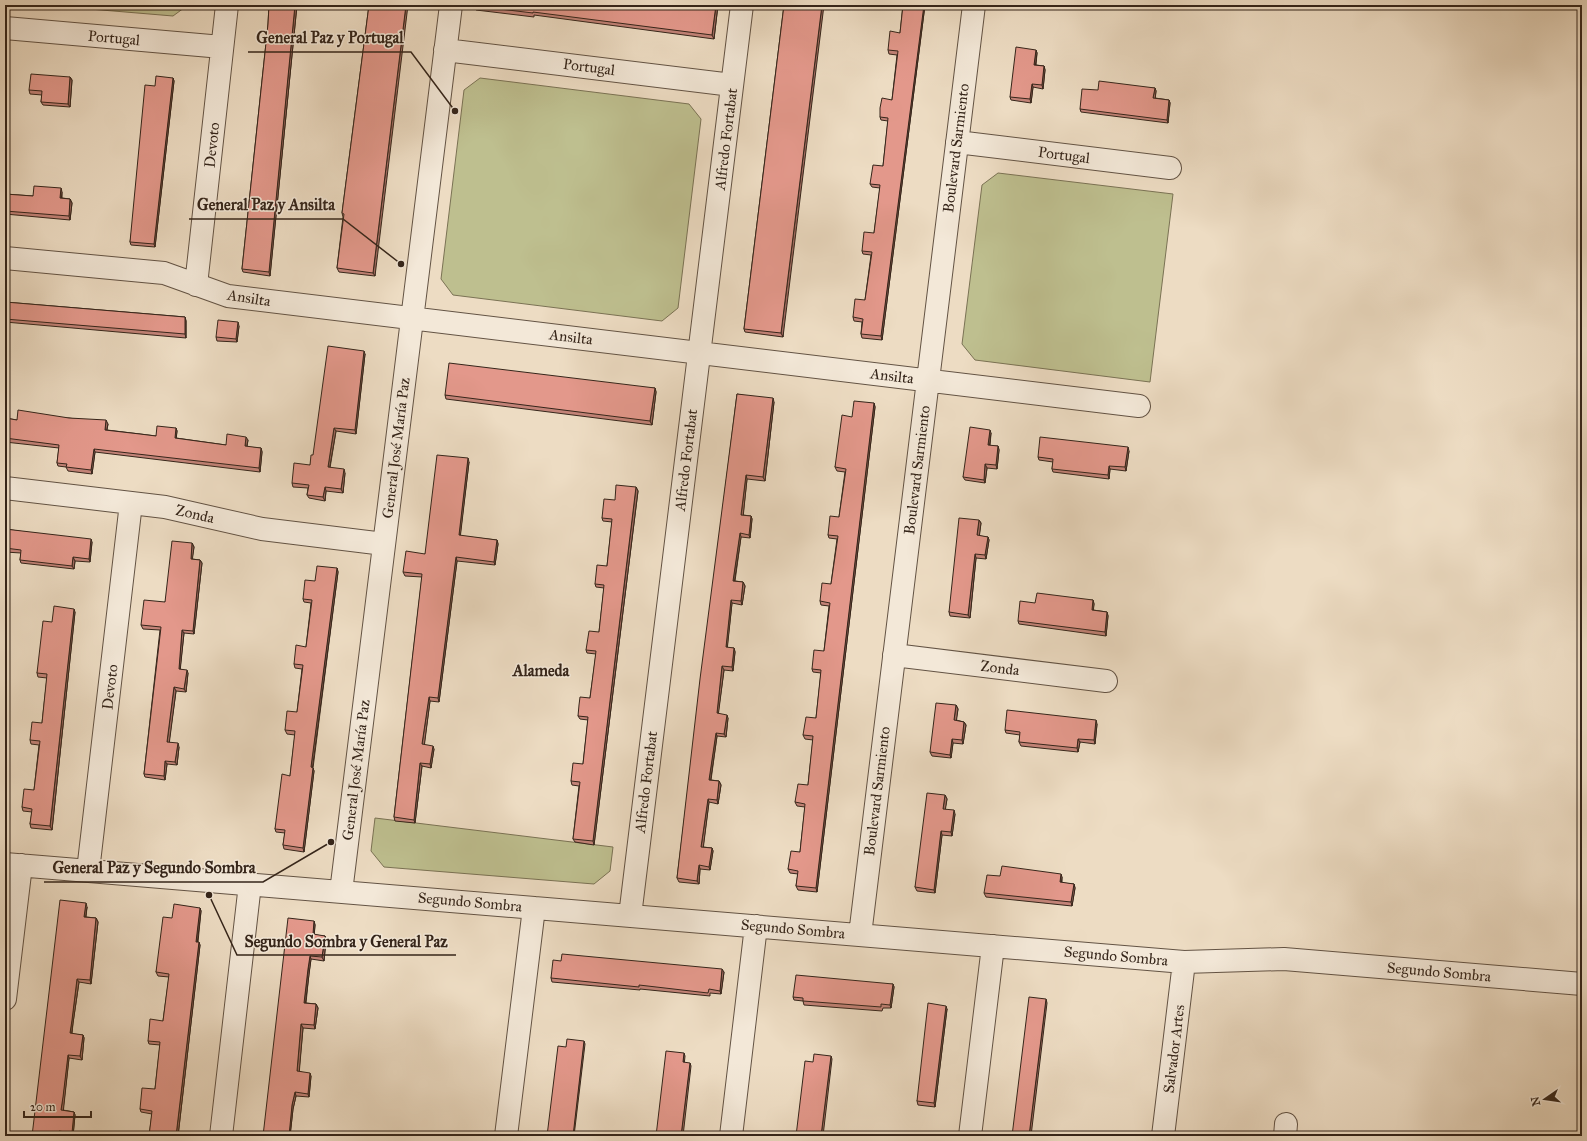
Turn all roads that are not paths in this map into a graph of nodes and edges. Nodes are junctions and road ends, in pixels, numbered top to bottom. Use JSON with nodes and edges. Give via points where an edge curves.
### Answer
{"nodes":[{"id":1,"x":227,"y":5,"type":"edge"},
{"id":2,"x":451,"y":5,"type":"edge"},
{"id":3,"x":742,"y":5,"type":"edge"},
{"id":4,"x":974,"y":5,"type":"edge"},
{"id":5,"x":5,"y":28,"type":"edge"},
{"id":6,"x":222,"y":47,"type":"junction"},
{"id":7,"x":445,"y":50,"type":"junction"},
{"id":8,"x":732,"y":85,"type":"junction"},
{"id":9,"x":957,"y":142,"type":"junction"},
{"id":10,"x":1170,"y":168,"type":"dead end"},
{"id":11,"x":5,"y":258,"type":"edge"},
{"id":12,"x":196,"y":285,"type":"junction"},
{"id":13,"x":412,"y":318,"type":"junction"},
{"id":14,"x":699,"y":353,"type":"junction"},
{"id":15,"x":928,"y":380,"type":"junction"},
{"id":16,"x":1140,"y":406,"type":"dead end"},
{"id":17,"x":5,"y":488,"type":"edge"},
{"id":18,"x":131,"y":503,"type":"junction"},
{"id":19,"x":384,"y":544,"type":"junction"},
{"id":20,"x":894,"y":655,"type":"junction"},
{"id":21,"x":1106,"y":681,"type":"dead end"},
{"id":22,"x":13,"y":864,"type":"edge"},
{"id":23,"x":88,"y":871,"type":"junction"},
{"id":24,"x":250,"y":884,"type":"junction"},
{"id":25,"x":341,"y":892,"type":"junction"},
{"id":26,"x":534,"y":908,"type":"junction"},
{"id":27,"x":630,"y":916,"type":"junction"},
{"id":28,"x":756,"y":926,"type":"junction"},
{"id":29,"x":860,"y":935,"type":"junction"},
{"id":30,"x":993,"y":946,"type":"junction"},
{"id":31,"x":1184,"y":962,"type":"junction"},
{"id":32,"x":1582,"y":984,"type":"edge"},
{"id":33,"x":5,"y":999,"type":"edge"},
{"id":34,"x":221,"y":1136,"type":"edge"},
{"id":35,"x":506,"y":1136,"type":"edge"},
{"id":36,"x":731,"y":1136,"type":"edge"},
{"id":37,"x":970,"y":1136,"type":"edge"},
{"id":38,"x":1163,"y":1136,"type":"edge"}],
"edges":[{"from":1,"to":6,"type":"street","name":"Devoto"},
{"from":2,"to":7,"type":"street","name":"General José María Paz"},
{"from":3,"to":8,"type":"street","name":"Alfredo Fortabat"},
{"from":4,"to":9,"type":"street","name":"Boulevard Sarmiento"},
{"from":5,"to":6,"type":"street","name":"Portugal"},
{"from":6,"to":12,"type":"street","name":"Devoto"},
{"from":7,"to":8,"type":"street","name":"Portugal"},
{"from":7,"to":13,"type":"street","name":"General José María Paz"},
{"from":8,"to":14,"type":"street","name":"Alfredo Fortabat"},
{"from":9,"to":10,"type":"street","name":"Portugal"},
{"from":9,"to":15,"type":"street","name":"Boulevard Sarmiento"},
{"from":11,"to":12,"type":"street","name":"Ansilta","via":[[164,273]]},
{"from":12,"to":13,"type":"street","name":"Ansilta","via":[[228,296]]},
{"from":13,"to":14,"type":"street","name":"Ansilta"},
{"from":13,"to":19,"type":"street","name":"General José María Paz"},
{"from":14,"to":15,"type":"street","name":"Ansilta"},
{"from":14,"to":27,"type":"street","name":"Alfredo Fortabat"},
{"from":15,"to":16,"type":"street","name":"Ansilta"},
{"from":15,"to":20,"type":"street","name":"Boulevard Sarmiento"},
{"from":17,"to":18,"type":"street","name":"Zonda"},
{"from":18,"to":19,"type":"street","name":"Zonda","via":[[165,507],[262,529]]},
{"from":18,"to":23,"type":"street","name":"Devoto"},
{"from":19,"to":25,"type":"street","name":"General José María Paz"},
{"from":20,"to":21,"type":"street","name":"Zonda"},
{"from":20,"to":29,"type":"street","name":"Boulevard Sarmiento"},
{"from":22,"to":23,"type":"street","name":"Segundo Sombra"},
{"from":22,"to":33,"type":"street"},
{"from":23,"to":24,"type":"street","name":"Segundo Sombra"},
{"from":24,"to":25,"type":"street","name":"Segundo Sombra"},
{"from":24,"to":34,"type":"street"},
{"from":25,"to":26,"type":"street","name":"Segundo Sombra"},
{"from":26,"to":27,"type":"street","name":"Segundo Sombra"},
{"from":26,"to":35,"type":"street"},
{"from":27,"to":28,"type":"street","name":"Segundo Sombra"},
{"from":28,"to":29,"type":"street","name":"Segundo Sombra"},
{"from":28,"to":36,"type":"street"},
{"from":29,"to":30,"type":"street","name":"Segundo Sombra"},
{"from":30,"to":31,"type":"street","name":"Segundo Sombra"},
{"from":30,"to":37,"type":"street"},
{"from":31,"to":32,"type":"street","name":"Segundo Sombra","via":[[1284,959]]},
{"from":31,"to":38,"type":"street","name":"Salvador Artes"}]}
